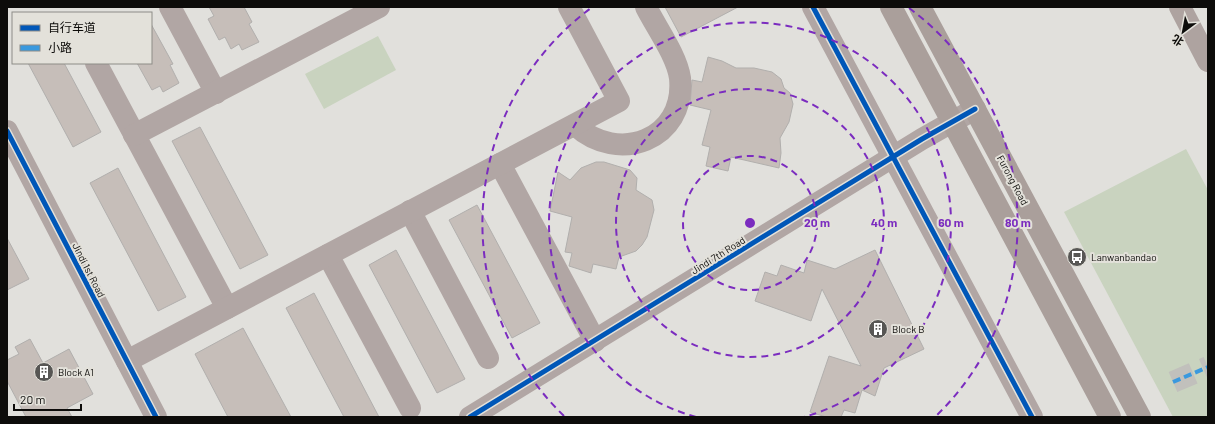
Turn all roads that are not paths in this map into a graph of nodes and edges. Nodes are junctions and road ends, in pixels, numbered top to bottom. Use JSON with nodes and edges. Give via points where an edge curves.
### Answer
{"nodes":[{"id":1,"x":170,"y":7,"type":"edge"},
{"id":2,"x":379,"y":7,"type":"edge"},
{"id":3,"x":569,"y":7,"type":"edge"},
{"id":4,"x":646,"y":7,"type":"edge"},
{"id":5,"x":813,"y":7,"type":"edge"},
{"id":6,"x":890,"y":7,"type":"edge"},
{"id":7,"x":920,"y":7,"type":"edge"},
{"id":8,"x":1180,"y":7,"type":"edge"},
{"id":9,"x":1208,"y":61,"type":"edge"},
{"id":10,"x":97,"y":64,"type":"edge"},
{"id":11,"x":216,"y":93,"type":"junction"},
{"id":12,"x":975,"y":109,"type":"junction"},
{"id":13,"x":952,"y":122,"type":"junction"},
{"id":14,"x":575,"y":125,"type":"junction"},
{"id":15,"x":7,"y":131,"type":"edge"},
{"id":16,"x":134,"y":135,"type":"junction"},
{"id":17,"x":893,"y":157,"type":"junction"},
{"id":18,"x":500,"y":164,"type":"junction"},
{"id":19,"x":410,"y":211,"type":"junction"},
{"id":20,"x":328,"y":255,"type":"junction"},
{"id":21,"x":227,"y":308,"type":"junction"},
{"id":22,"x":595,"y":341,"type":"junction"},
{"id":23,"x":488,"y":358,"type":"dead end"},
{"id":24,"x":127,"y":361,"type":"junction"},
{"id":25,"x":410,"y":408,"type":"dead end"},
{"id":26,"x":156,"y":417,"type":"edge"},
{"id":27,"x":470,"y":417,"type":"edge"},
{"id":28,"x":1032,"y":417,"type":"edge"},
{"id":29,"x":1110,"y":417,"type":"edge"},
{"id":30,"x":1140,"y":417,"type":"edge"}],
"edges":[{"from":1,"to":11,"type":"street"},
{"from":2,"to":11,"type":"street"},
{"from":3,"to":14,"type":"street","via":[[619,101]]},
{"from":4,"to":14,"type":"street","via":[[680,77],[678,102],[674,113],[658,133],[634,144],[621,146],[596,140],[584,134]]},
{"from":5,"to":17,"type":"street"},
{"from":6,"to":13,"type":"main road"},
{"from":7,"to":12,"type":"main road","name":"Furong Road"},
{"from":8,"to":9,"type":"highway"},
{"from":10,"to":16,"type":"street"},
{"from":11,"to":16,"type":"street"},
{"from":12,"to":13,"type":"street","name":"Jindi 7th Road"},
{"from":12,"to":30,"type":"main road","name":"Furong Road"},
{"from":13,"to":17,"type":"street","name":"Jindi 7th Road"},
{"from":13,"to":29,"type":"main road"},
{"from":14,"to":18,"type":"street"},
{"from":15,"to":24,"type":"street","name":"Jindi 1st Road"},
{"from":16,"to":21,"type":"street"},
{"from":17,"to":22,"type":"street","name":"Jindi 7th Road"},
{"from":17,"to":28,"type":"street"},
{"from":18,"to":19,"type":"street"},
{"from":18,"to":22,"type":"street"},
{"from":19,"to":20,"type":"street"},
{"from":19,"to":23,"type":"street"},
{"from":20,"to":21,"type":"street"},
{"from":20,"to":25,"type":"street"},
{"from":21,"to":24,"type":"street"},
{"from":22,"to":27,"type":"street","name":"Jindi 7th Road"},
{"from":24,"to":26,"type":"street","name":"Jindi 1st Road"}]}
